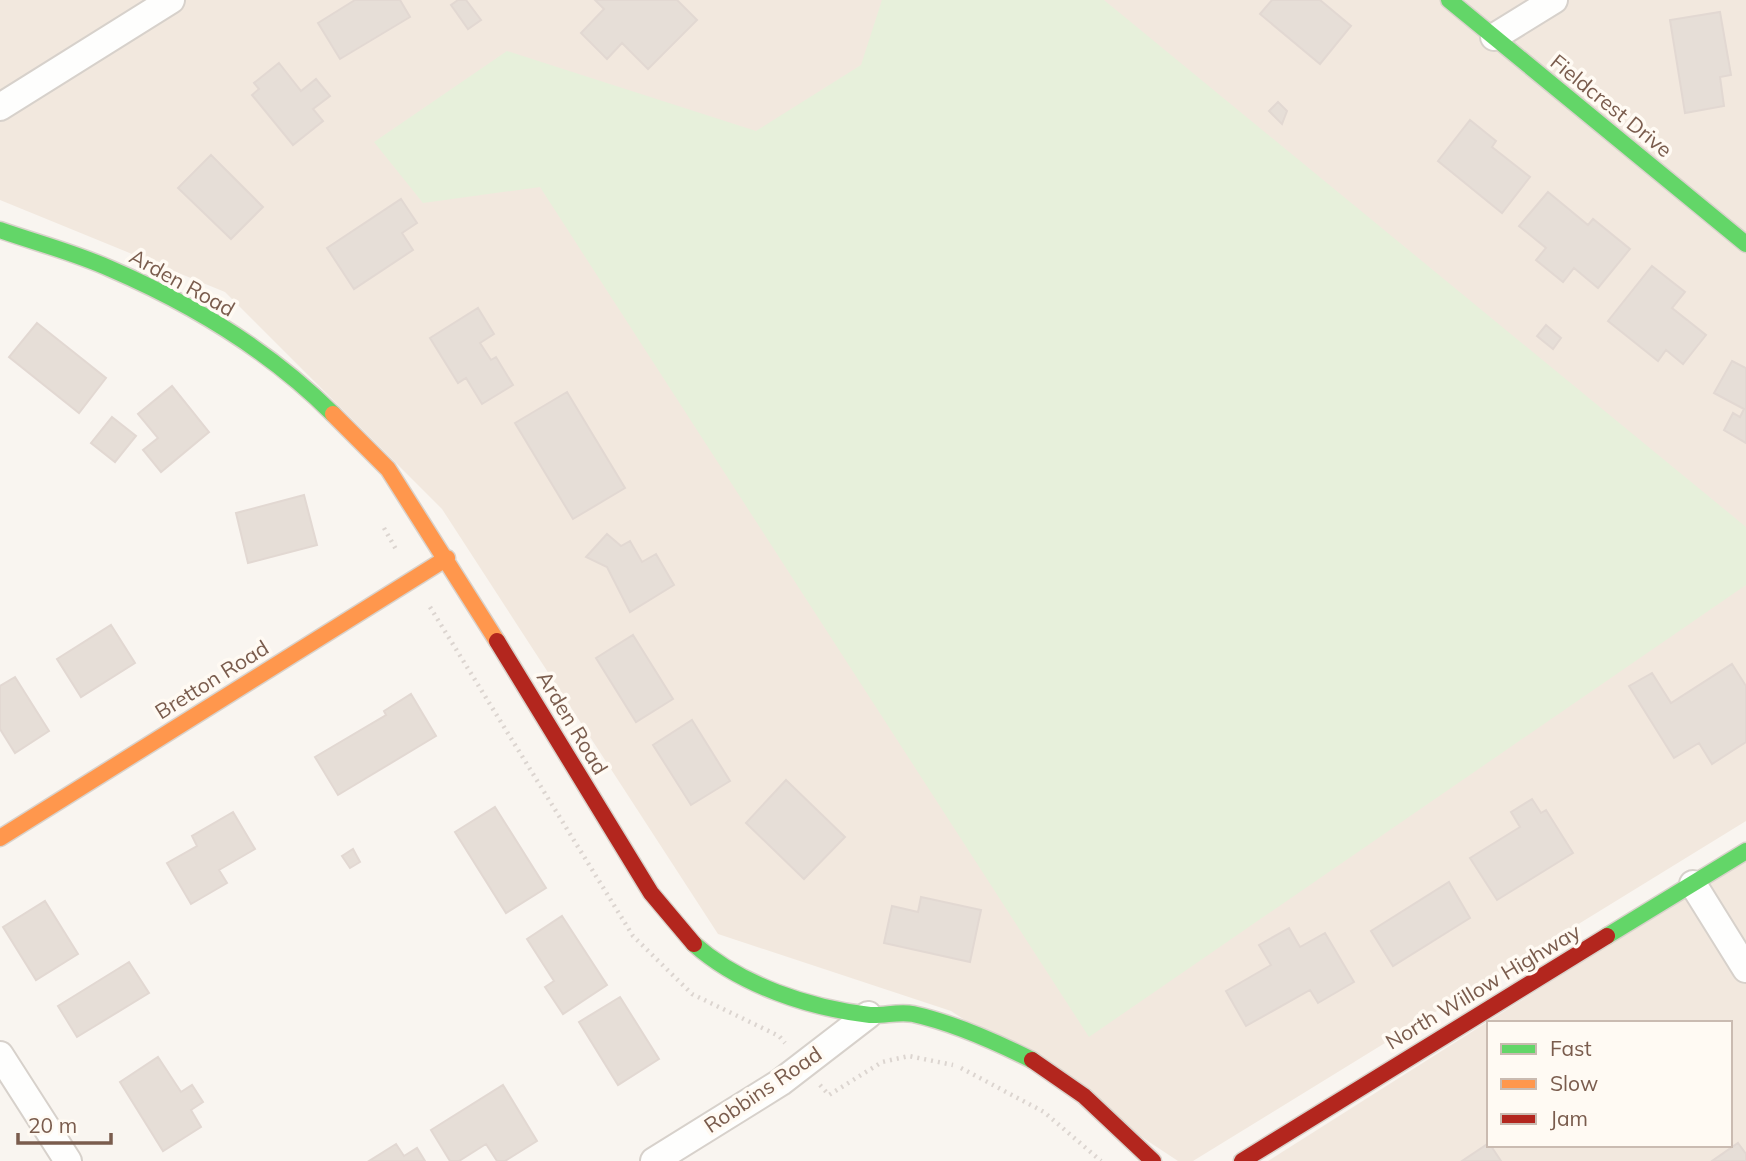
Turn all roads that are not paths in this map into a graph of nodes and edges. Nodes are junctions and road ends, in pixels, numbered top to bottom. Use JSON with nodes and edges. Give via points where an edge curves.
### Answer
{"nodes":[{"id":1,"x":171,"y":0,"type":"edge"},
{"id":2,"x":1449,"y":0,"type":"edge"},
{"id":3,"x":1555,"y":0,"type":"edge"},
{"id":4,"x":1494,"y":37,"type":"junction"},
{"id":5,"x":0,"y":107,"type":"edge"},
{"id":6,"x":0,"y":230,"type":"edge"},
{"id":7,"x":1746,"y":244,"type":"edge"},
{"id":8,"x":447,"y":558,"type":"junction"},
{"id":9,"x":0,"y":838,"type":"edge"},
{"id":10,"x":1746,"y":851,"type":"edge"},
{"id":11,"x":1693,"y":884,"type":"junction"},
{"id":12,"x":1746,"y":969,"type":"edge"},
{"id":13,"x":868,"y":1015,"type":"junction"},
{"id":14,"x":0,"y":1055,"type":"edge"},
{"id":15,"x":68,"y":1161,"type":"edge"},
{"id":16,"x":654,"y":1161,"type":"edge"},
{"id":17,"x":1153,"y":1161,"type":"edge"},
{"id":18,"x":1242,"y":1161,"type":"edge"}],
"edges":[{"from":1,"to":5,"type":"street"},
{"from":2,"to":4,"type":"street","name":"Fieldcrest Drive"},
{"from":3,"to":4,"type":"street"},
{"from":4,"to":7,"type":"street","name":"Fieldcrest Drive"},
{"from":6,"to":8,"type":"street","name":"Arden Road","via":[[110,268],[210,319],[301,382],[388,469]]},
{"from":8,"to":9,"type":"street","name":"Bretton Road"},
{"from":8,"to":13,"type":"street","name":"Arden Road","via":[[651,893],[689,940],[740,975],[791,997]]},
{"from":10,"to":11,"type":"street","name":"North Willow Highway"},
{"from":11,"to":12,"type":"street"},
{"from":11,"to":18,"type":"street","name":"North Willow Highway"},
{"from":13,"to":16,"type":"street","name":"Robbins Road","via":[[781,1082]]},
{"from":13,"to":17,"type":"street","name":"Arden Road","via":[[908,1013],[1005,1046],[1054,1072],[1122,1125]]},
{"from":14,"to":15,"type":"street"}]}
